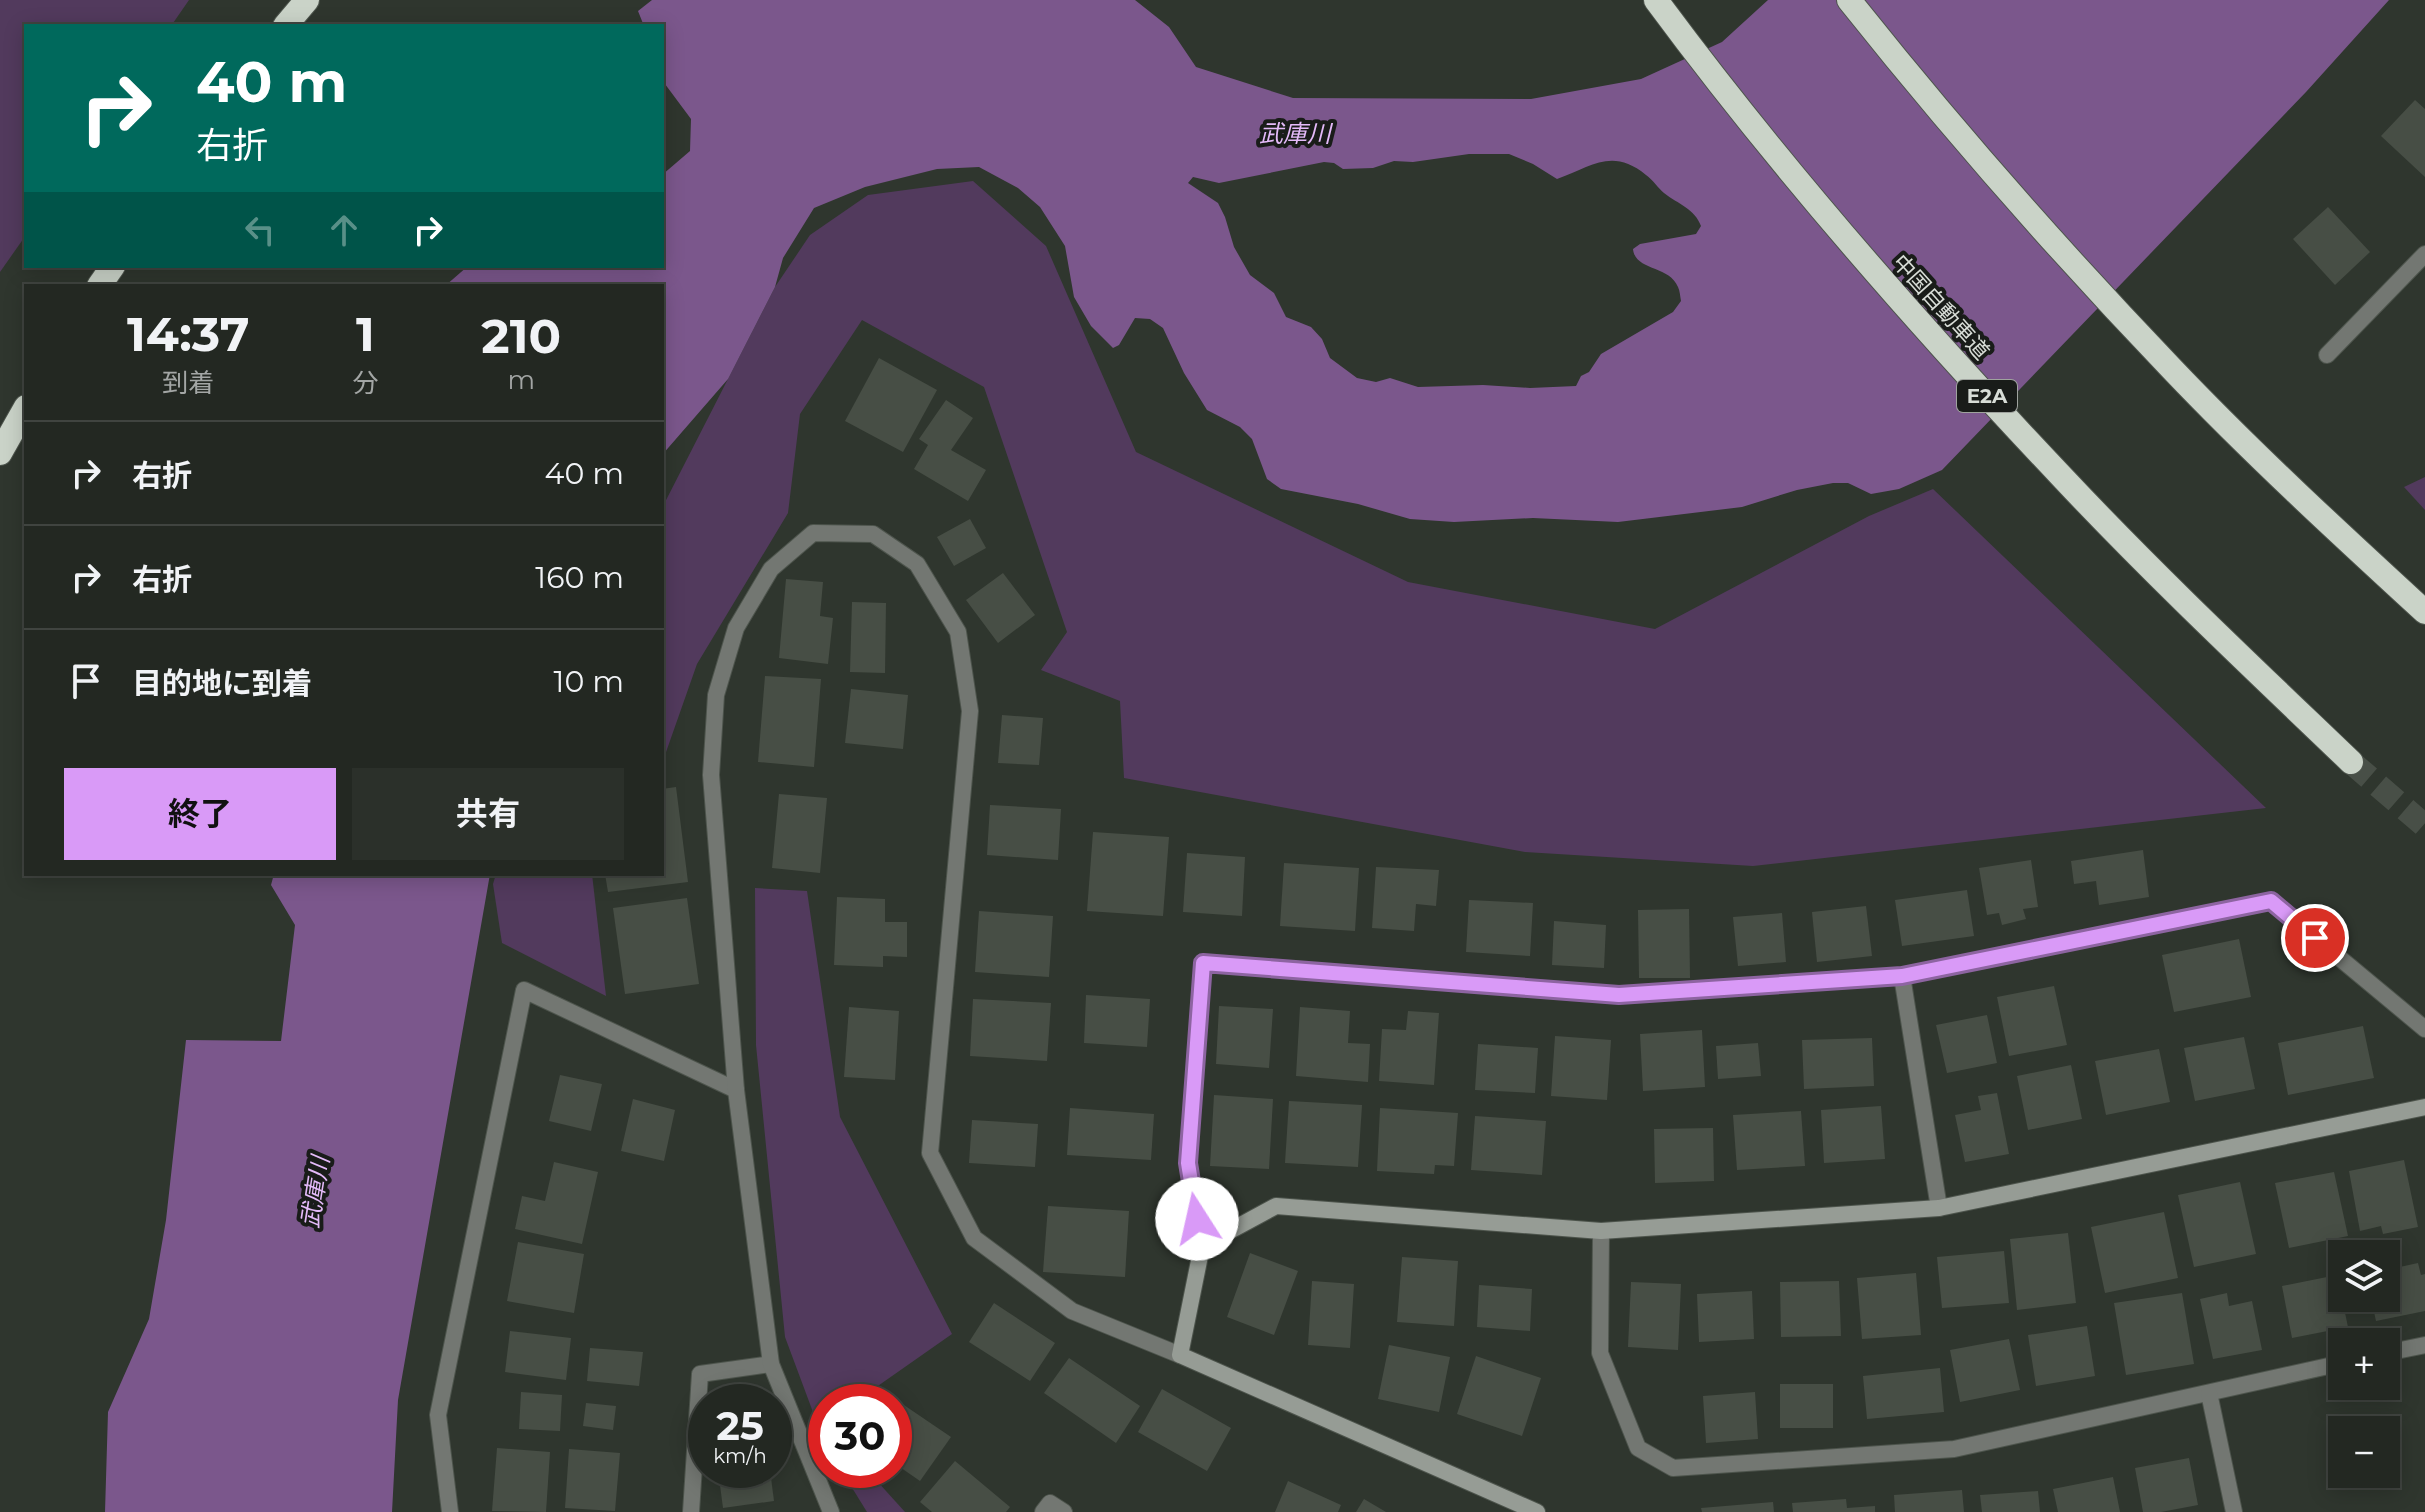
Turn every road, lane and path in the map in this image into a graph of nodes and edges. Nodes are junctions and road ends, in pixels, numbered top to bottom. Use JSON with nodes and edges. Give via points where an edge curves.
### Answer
{"nodes":[{"id":1,"x":307,"y":0,"type":"edge"},
{"id":2,"x":1656,"y":0,"type":"edge"},
{"id":3,"x":1849,"y":0,"type":"edge"},
{"id":4,"x":287,"y":24,"type":"edge"},
{"id":5,"x":2425,"y":254,"type":"edge"},
{"id":6,"x":2327,"y":355,"type":"dead end"},
{"id":7,"x":24,"y":411,"type":"edge"},
{"id":8,"x":0,"y":453,"type":"edge"},
{"id":9,"x":2425,"y":612,"type":"edge"},
{"id":10,"x":2351,"y":762,"type":"tunnel mouth"},
{"id":11,"x":1902,"y":976,"type":"junction"},
{"id":12,"x":2425,"y":1029,"type":"edge"},
{"id":13,"x":736,"y":1090,"type":"junction"},
{"id":14,"x":2425,"y":1107,"type":"edge"},
{"id":15,"x":1939,"y":1208,"type":"junction"},
{"id":16,"x":1601,"y":1231,"type":"junction"},
{"id":17,"x":1202,"y":1246,"type":"junction"},
{"id":18,"x":2425,"y":1345,"type":"edge"},
{"id":19,"x":2400,"y":1350,"type":"edge"},
{"id":20,"x":1180,"y":1355,"type":"junction"},
{"id":21,"x":771,"y":1364,"type":"junction"},
{"id":22,"x":2328,"y":1366,"type":"edge"},
{"id":23,"x":2209,"y":1393,"type":"junction"},
{"id":24,"x":450,"y":1512,"type":"edge"},
{"id":25,"x":691,"y":1512,"type":"edge"},
{"id":26,"x":831,"y":1512,"type":"edge"},
{"id":27,"x":1043,"y":1512,"type":"edge"},
{"id":28,"x":1064,"y":1512,"type":"edge"},
{"id":29,"x":1537,"y":1512,"type":"edge"},
{"id":30,"x":2234,"y":1512,"type":"edge"}],
"edges":[{"from":1,"to":4,"type":"highway"},
{"from":2,"to":10,"type":"highway","name":"中国自動車道","number":"E2A","via":[[1874,273],[2064,480]]},
{"from":3,"to":9,"type":"highway","via":[[2014,197],[2172,370]]},
{"from":5,"to":6,"type":"street"},
{"from":7,"to":8,"type":"highway"},
{"from":11,"to":12,"type":"street","via":[[2271,901]]},
{"from":11,"to":15,"type":"street"},
{"from":11,"to":17,"type":"street","via":[[1619,995],[1203,963],[1188,1163]]},
{"from":13,"to":20,"type":"street","via":[[711,775],[716,695],[736,628],[771,569],[813,533],[873,534],[917,564],[958,632],[970,711],[930,1153],[974,1238],[1072,1311]]},
{"from":13,"to":21,"type":"street"},
{"from":13,"to":24,"type":"street","via":[[524,990],[438,1415]]},
{"from":14,"to":15,"type":"street"},
{"from":15,"to":16,"type":"street"},
{"from":16,"to":17,"type":"street","via":[[1276,1206]]},
{"from":16,"to":23,"type":"street","via":[[1600,1353],[1638,1448],[1673,1468],[1954,1449]]},
{"from":17,"to":20,"type":"street"},
{"from":18,"to":19,"type":"street"},
{"from":20,"to":29,"type":"street"},
{"from":21,"to":25,"type":"street","via":[[700,1374]]},
{"from":21,"to":26,"type":"street"},
{"from":22,"to":23,"type":"street"},
{"from":23,"to":30,"type":"street"},
{"from":27,"to":28,"type":"street","via":[[1050,1503]]}]}
